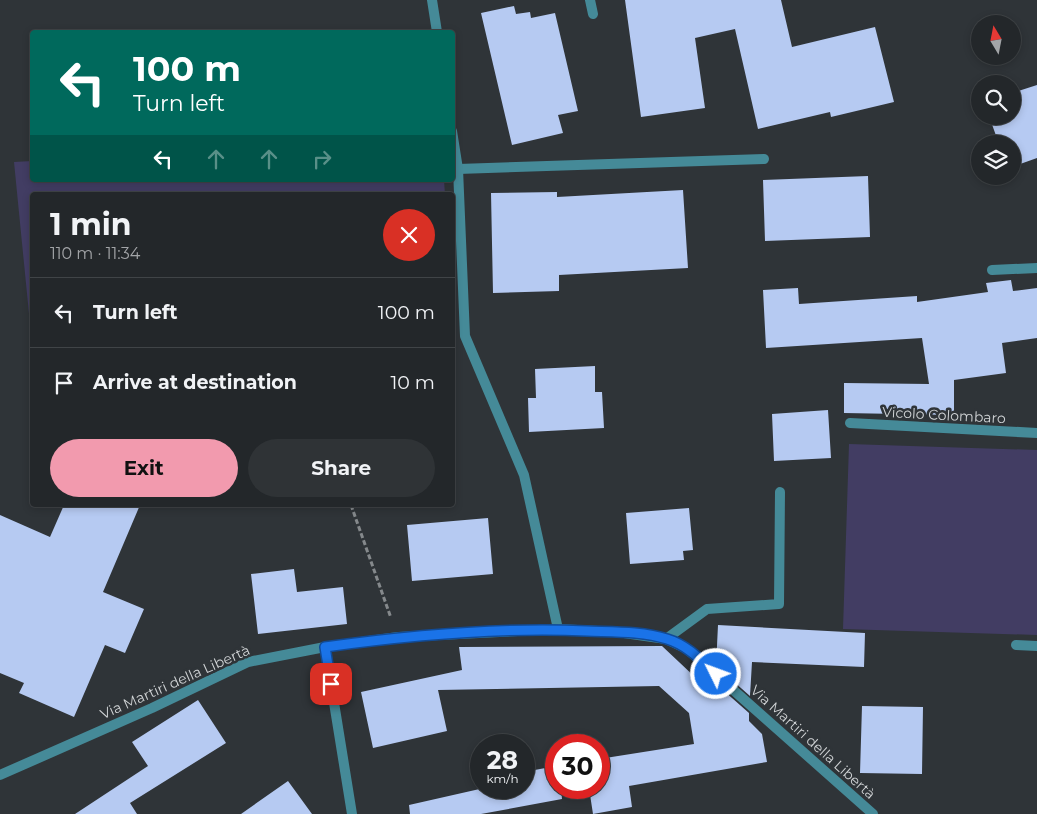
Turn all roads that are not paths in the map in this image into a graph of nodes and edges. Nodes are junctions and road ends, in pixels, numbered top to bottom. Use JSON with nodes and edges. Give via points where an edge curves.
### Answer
{"nodes":[{"id":1,"x":432,"y":0,"type":"edge"},
{"id":2,"x":590,"y":0,"type":"edge"},
{"id":3,"x":593,"y":14,"type":"dead end"},
{"id":4,"x":437,"y":30,"type":"edge"},
{"id":5,"x":455,"y":150,"type":"edge"},
{"id":6,"x":764,"y":159,"type":"dead end"},
{"id":7,"x":458,"y":169,"type":"junction"},
{"id":8,"x":1037,"y":268,"type":"edge"},
{"id":9,"x":992,"y":270,"type":"dead end"},
{"id":10,"x":850,"y":423,"type":"dead end"},
{"id":11,"x":1037,"y":433,"type":"edge"},
{"id":12,"x":780,"y":492,"type":"dead end"},
{"id":13,"x":558,"y":630,"type":"junction"},
{"id":14,"x":666,"y":639,"type":"junction"},
{"id":15,"x":1016,"y":645,"type":"dead end"},
{"id":16,"x":1037,"y":646,"type":"edge"},
{"id":17,"x":325,"y":647,"type":"junction"},
{"id":18,"x":0,"y":775,"type":"edge"},
{"id":19,"x":352,"y":814,"type":"edge"},
{"id":20,"x":874,"y":814,"type":"edge"}],
"edges":[{"from":1,"to":4,"type":"street"},
{"from":2,"to":3,"type":"street"},
{"from":5,"to":7,"type":"street"},
{"from":6,"to":7,"type":"street"},
{"from":7,"to":13,"type":"street","via":[[465,336],[524,475]]},
{"from":8,"to":9,"type":"street"},
{"from":10,"to":11,"type":"street","name":"Vicolo Colombaro"},
{"from":12,"to":14,"type":"street","via":[[779,604],[707,609]]},
{"from":13,"to":14,"type":"street","name":"Via Martiri della Libertà","via":[[617,632]]},
{"from":13,"to":17,"type":"street","name":"Via Martiri della Libertà","via":[[398,637]]},
{"from":14,"to":20,"type":"street","name":"Via Martiri della Libertà","via":[[687,648]]},
{"from":15,"to":16,"type":"street"},
{"from":17,"to":18,"type":"street","name":"Via Martiri della Libertà","via":[[248,662]]},
{"from":17,"to":19,"type":"street"}]}
